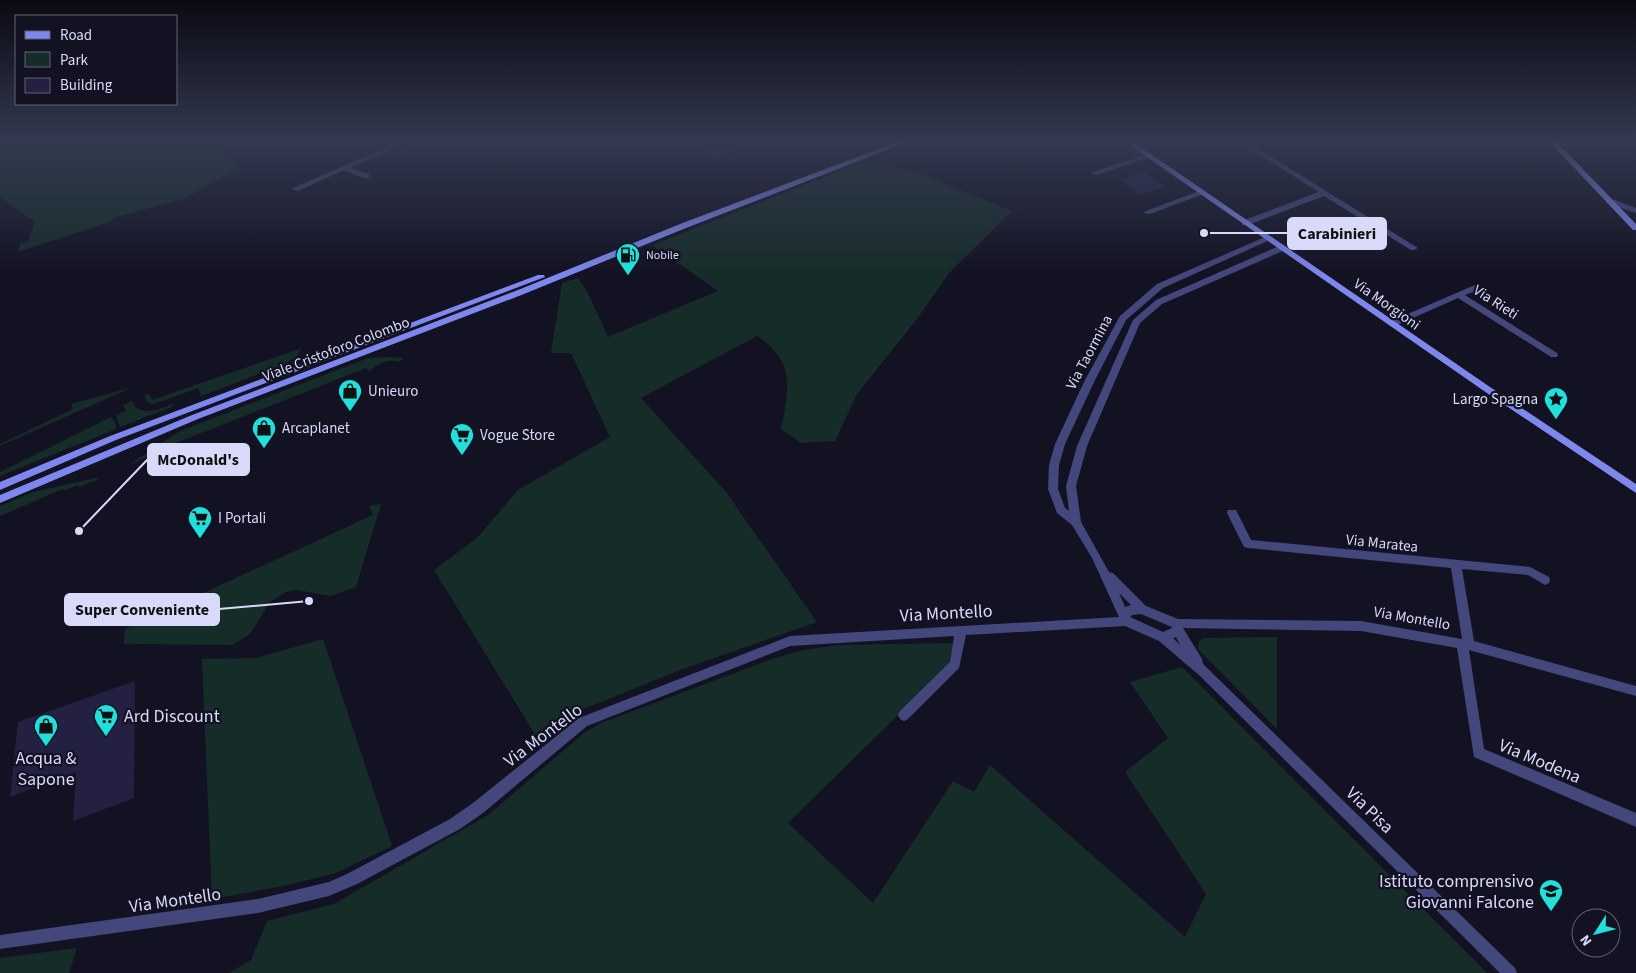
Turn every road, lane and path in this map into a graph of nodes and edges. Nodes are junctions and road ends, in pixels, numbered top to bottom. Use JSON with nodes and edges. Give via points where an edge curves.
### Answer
{"nodes":[{"id":1,"x":306,"y":184,"type":"edge"},
{"id":2,"x":792,"y":184,"type":"edge"},
{"id":3,"x":1191,"y":184,"type":"edge"},
{"id":4,"x":1310,"y":184,"type":"edge"},
{"id":5,"x":1593,"y":184,"type":"edge"},
{"id":6,"x":295,"y":189,"type":"dead end"},
{"id":7,"x":1202,"y":192,"type":"junction"},
{"id":8,"x":1324,"y":193,"type":"junction"},
{"id":9,"x":1609,"y":201,"type":"junction"},
{"id":10,"x":1636,"y":211,"type":"edge"},
{"id":11,"x":1146,"y":212,"type":"dead end"},
{"id":12,"x":1636,"y":217,"type":"edge"},
{"id":13,"x":1625,"y":218,"type":"junction"},
{"id":14,"x":1246,"y":223,"type":"junction"},
{"id":15,"x":683,"y":226,"type":"junction"},
{"id":16,"x":1636,"y":228,"type":"edge"},
{"id":17,"x":1268,"y":238,"type":"junction"},
{"id":18,"x":1254,"y":244,"type":"junction"},
{"id":19,"x":1282,"y":248,"type":"junction"},
{"id":20,"x":1414,"y":248,"type":"dead end"},
{"id":21,"x":1269,"y":254,"type":"junction"},
{"id":22,"x":1475,"y":288,"type":"dead end"},
{"id":23,"x":1459,"y":295,"type":"junction"},
{"id":24,"x":1392,"y":324,"type":"junction"},
{"id":25,"x":1554,"y":355,"type":"dead end"},
{"id":26,"x":0,"y":486,"type":"edge"},
{"id":27,"x":1636,"y":489,"type":"edge"},
{"id":28,"x":0,"y":499,"type":"edge"},
{"id":29,"x":1232,"y":513,"type":"dead end"},
{"id":30,"x":1076,"y":522,"type":"junction"},
{"id":31,"x":1456,"y":566,"type":"junction"},
{"id":32,"x":1103,"y":570,"type":"junction"},
{"id":33,"x":1545,"y":580,"type":"dead end"},
{"id":34,"x":1142,"y":609,"type":"junction"},
{"id":35,"x":1125,"y":618,"type":"junction"},
{"id":36,"x":1177,"y":628,"type":"junction"},
{"id":37,"x":961,"y":630,"type":"junction"},
{"id":38,"x":1163,"y":637,"type":"junction"},
{"id":39,"x":1466,"y":644,"type":"junction"},
{"id":40,"x":1204,"y":672,"type":"junction"},
{"id":41,"x":1636,"y":691,"type":"edge"},
{"id":42,"x":904,"y":715,"type":"dead end"},
{"id":43,"x":1636,"y":820,"type":"edge"},
{"id":44,"x":0,"y":942,"type":"edge"},
{"id":45,"x":1510,"y":973,"type":"edge"}],
"edges":[{"from":1,"to":6,"type":"street"},
{"from":2,"to":15,"type":"main road","name":"Viale Cristoforo Colombo"},
{"from":3,"to":7,"type":"main road","name":"Via Morgioni"},
{"from":4,"to":8,"type":"street"},
{"from":5,"to":9,"type":"main road"},
{"from":7,"to":11,"type":"street"},
{"from":7,"to":14,"type":"main road","name":"Via Morgioni"},
{"from":8,"to":14,"type":"street"},
{"from":8,"to":20,"type":"street"},
{"from":9,"to":10,"type":"street"},
{"from":9,"to":13,"type":"main road"},
{"from":12,"to":13,"type":"street"},
{"from":13,"to":16,"type":"main road"},
{"from":14,"to":17,"type":"main road","name":"Via Morgioni"},
{"from":15,"to":26,"type":"main road","name":"Viale Cristoforo Colombo","via":[[113,438]]},
{"from":15,"to":28,"type":"main road","name":"Viale Cristoforo Colombo","via":[[195,417]]},
{"from":17,"to":18,"type":"street","name":"Via Taormina"},
{"from":17,"to":19,"type":"main road","name":"Via Morgioni"},
{"from":18,"to":21,"type":"street"},
{"from":18,"to":30,"type":"street","name":"Via Taormina","via":[[1160,286],[1123,318],[1065,432],[1054,465],[1053,489],[1061,510]]},
{"from":19,"to":21,"type":"street","name":"Via Taormina"},
{"from":19,"to":24,"type":"main road","name":"Via Morgioni"},
{"from":21,"to":30,"type":"street","name":"Via Taormina","via":[[1158,302],[1136,322],[1082,446],[1071,486]]},
{"from":22,"to":23,"type":"street"},
{"from":23,"to":24,"type":"street","name":"Via Rieti"},
{"from":23,"to":25,"type":"street","name":"Via Rieti"},
{"from":24,"to":27,"type":"main road","name":"Via Morgioni"},
{"from":29,"to":31,"type":"street","name":"Via Maratea","via":[[1248,544]]},
{"from":30,"to":32,"type":"street","name":"Via Taormina"},
{"from":31,"to":33,"type":"street","name":"Via Maratea","via":[[1530,571]]},
{"from":31,"to":39,"type":"street"},
{"from":32,"to":34,"type":"street","name":"Via Taormina"},
{"from":32,"to":35,"type":"street","name":"Via Taormina"},
{"from":34,"to":35,"type":"street","via":[[1130,610]]},
{"from":34,"to":36,"type":"street","name":"Via Taormina"},
{"from":35,"to":37,"type":"street","name":"Via Montello"},
{"from":35,"to":38,"type":"street","name":"Via Pisa"},
{"from":36,"to":38,"type":"street"},
{"from":36,"to":39,"type":"street","name":"Via Montello","via":[[1186,623],[1361,626]]},
{"from":36,"to":40,"type":"street","name":"Via Pisa"},
{"from":37,"to":42,"type":"street","via":[[955,664]]},
{"from":37,"to":44,"type":"street","name":"Via Montello","via":[[790,641],[610,710],[583,722],[455,824],[329,889],[258,906]]},
{"from":38,"to":40,"type":"street","name":"Via Pisa"},
{"from":39,"to":41,"type":"street","name":"Via Montello"},
{"from":39,"to":43,"type":"street","name":"Via Modena","via":[[1478,753]]},
{"from":40,"to":45,"type":"street","name":"Via Pisa"}]}
